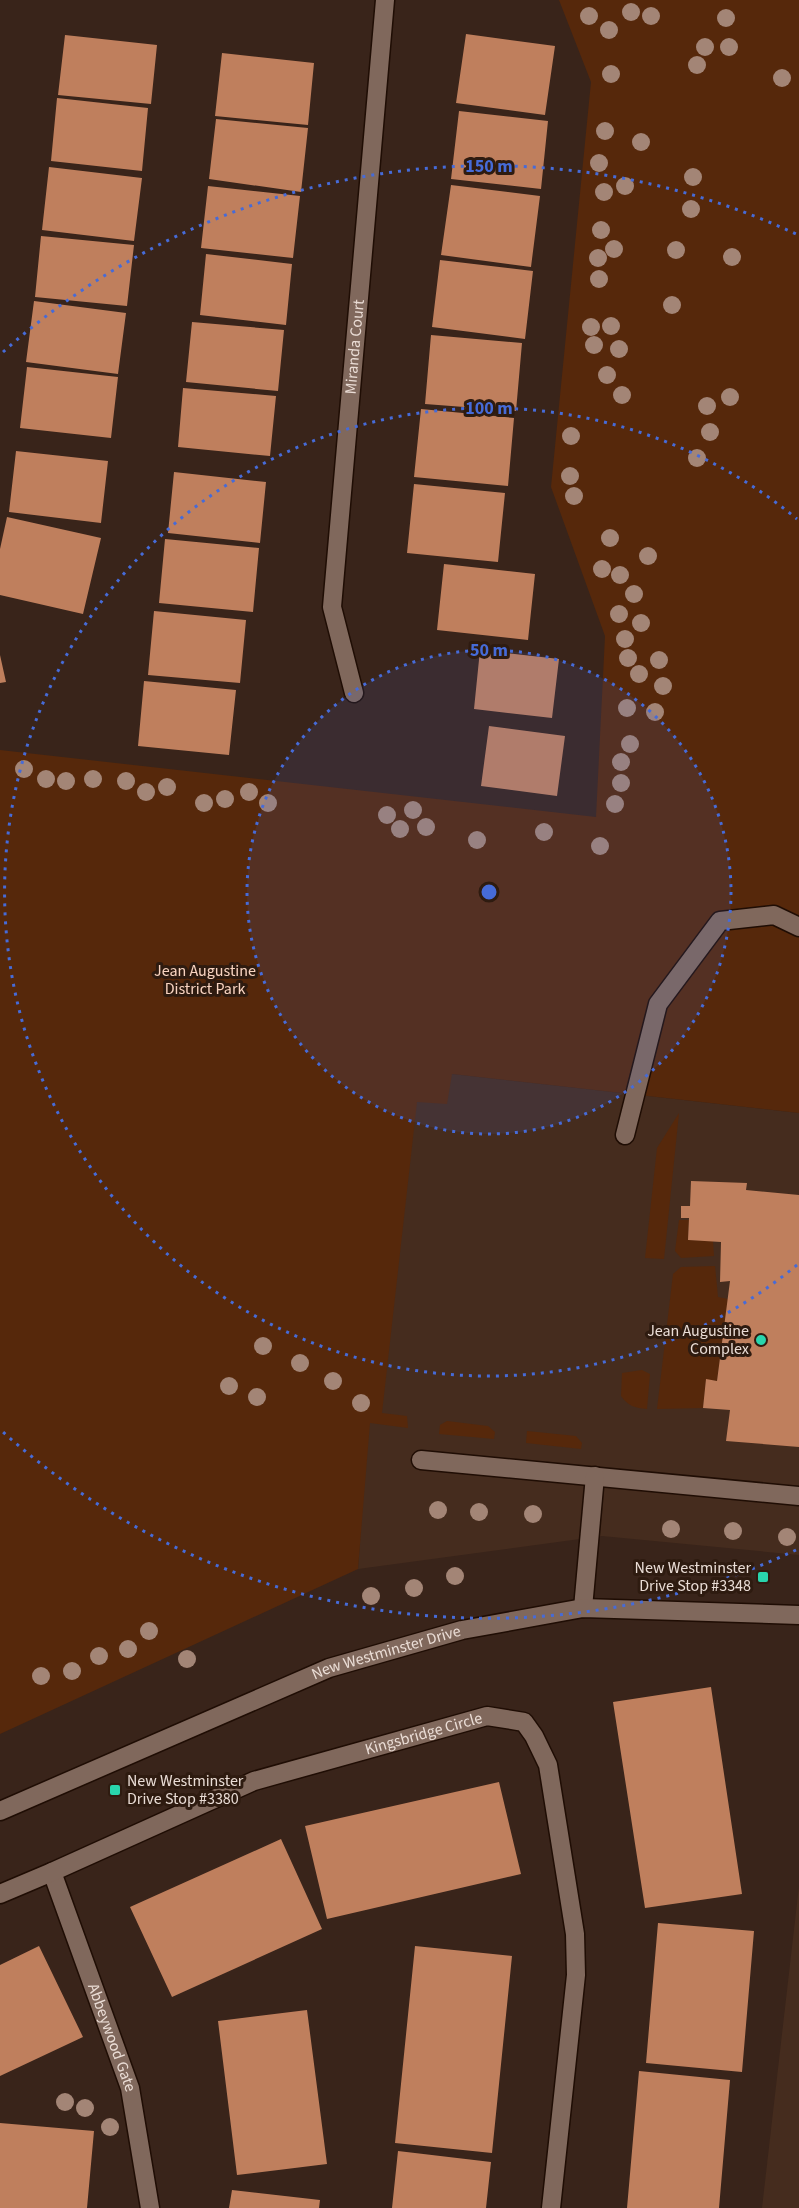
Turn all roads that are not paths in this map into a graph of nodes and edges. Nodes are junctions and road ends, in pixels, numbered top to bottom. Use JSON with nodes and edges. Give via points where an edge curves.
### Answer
{"nodes":[{"id":1,"x":385,"y":0,"type":"edge"},
{"id":2,"x":354,"y":693,"type":"dead end"},
{"id":3,"x":799,"y":927,"type":"edge"},
{"id":4,"x":625,"y":1136,"type":"dead end"},
{"id":5,"x":421,"y":1460,"type":"dead end"},
{"id":6,"x":595,"y":1476,"type":"junction"},
{"id":7,"x":799,"y":1496,"type":"edge"},
{"id":8,"x":584,"y":1608,"type":"junction"},
{"id":9,"x":799,"y":1615,"type":"edge"},
{"id":10,"x":0,"y":1811,"type":"edge"},
{"id":11,"x":52,"y":1872,"type":"junction"},
{"id":12,"x":0,"y":1894,"type":"edge"},
{"id":13,"x":150,"y":2208,"type":"edge"},
{"id":14,"x":551,"y":2208,"type":"edge"}],
"edges":[{"from":1,"to":2,"type":"street","name":"Miranda Court","via":[[332,607]]},
{"from":3,"to":4,"type":"street","via":[[774,915],[720,921],[658,1005]]},
{"from":5,"to":6,"type":"street"},
{"from":6,"to":7,"type":"street"},
{"from":6,"to":8,"type":"street"},
{"from":8,"to":9,"type":"street","name":"New Westminster Drive"},
{"from":8,"to":10,"type":"street","name":"New Westminster Drive","via":[[462,1630],[329,1668]]},
{"from":11,"to":12,"type":"street","name":"Kingsbridge Circle"},
{"from":11,"to":13,"type":"street","name":"Abbeywood Gate","via":[[130,2088]]},
{"from":11,"to":14,"type":"street","name":"Kingsbridge Circle","via":[[254,1781],[487,1716],[524,1722],[548,1765],[575,1934],[576,1975]]}]}
